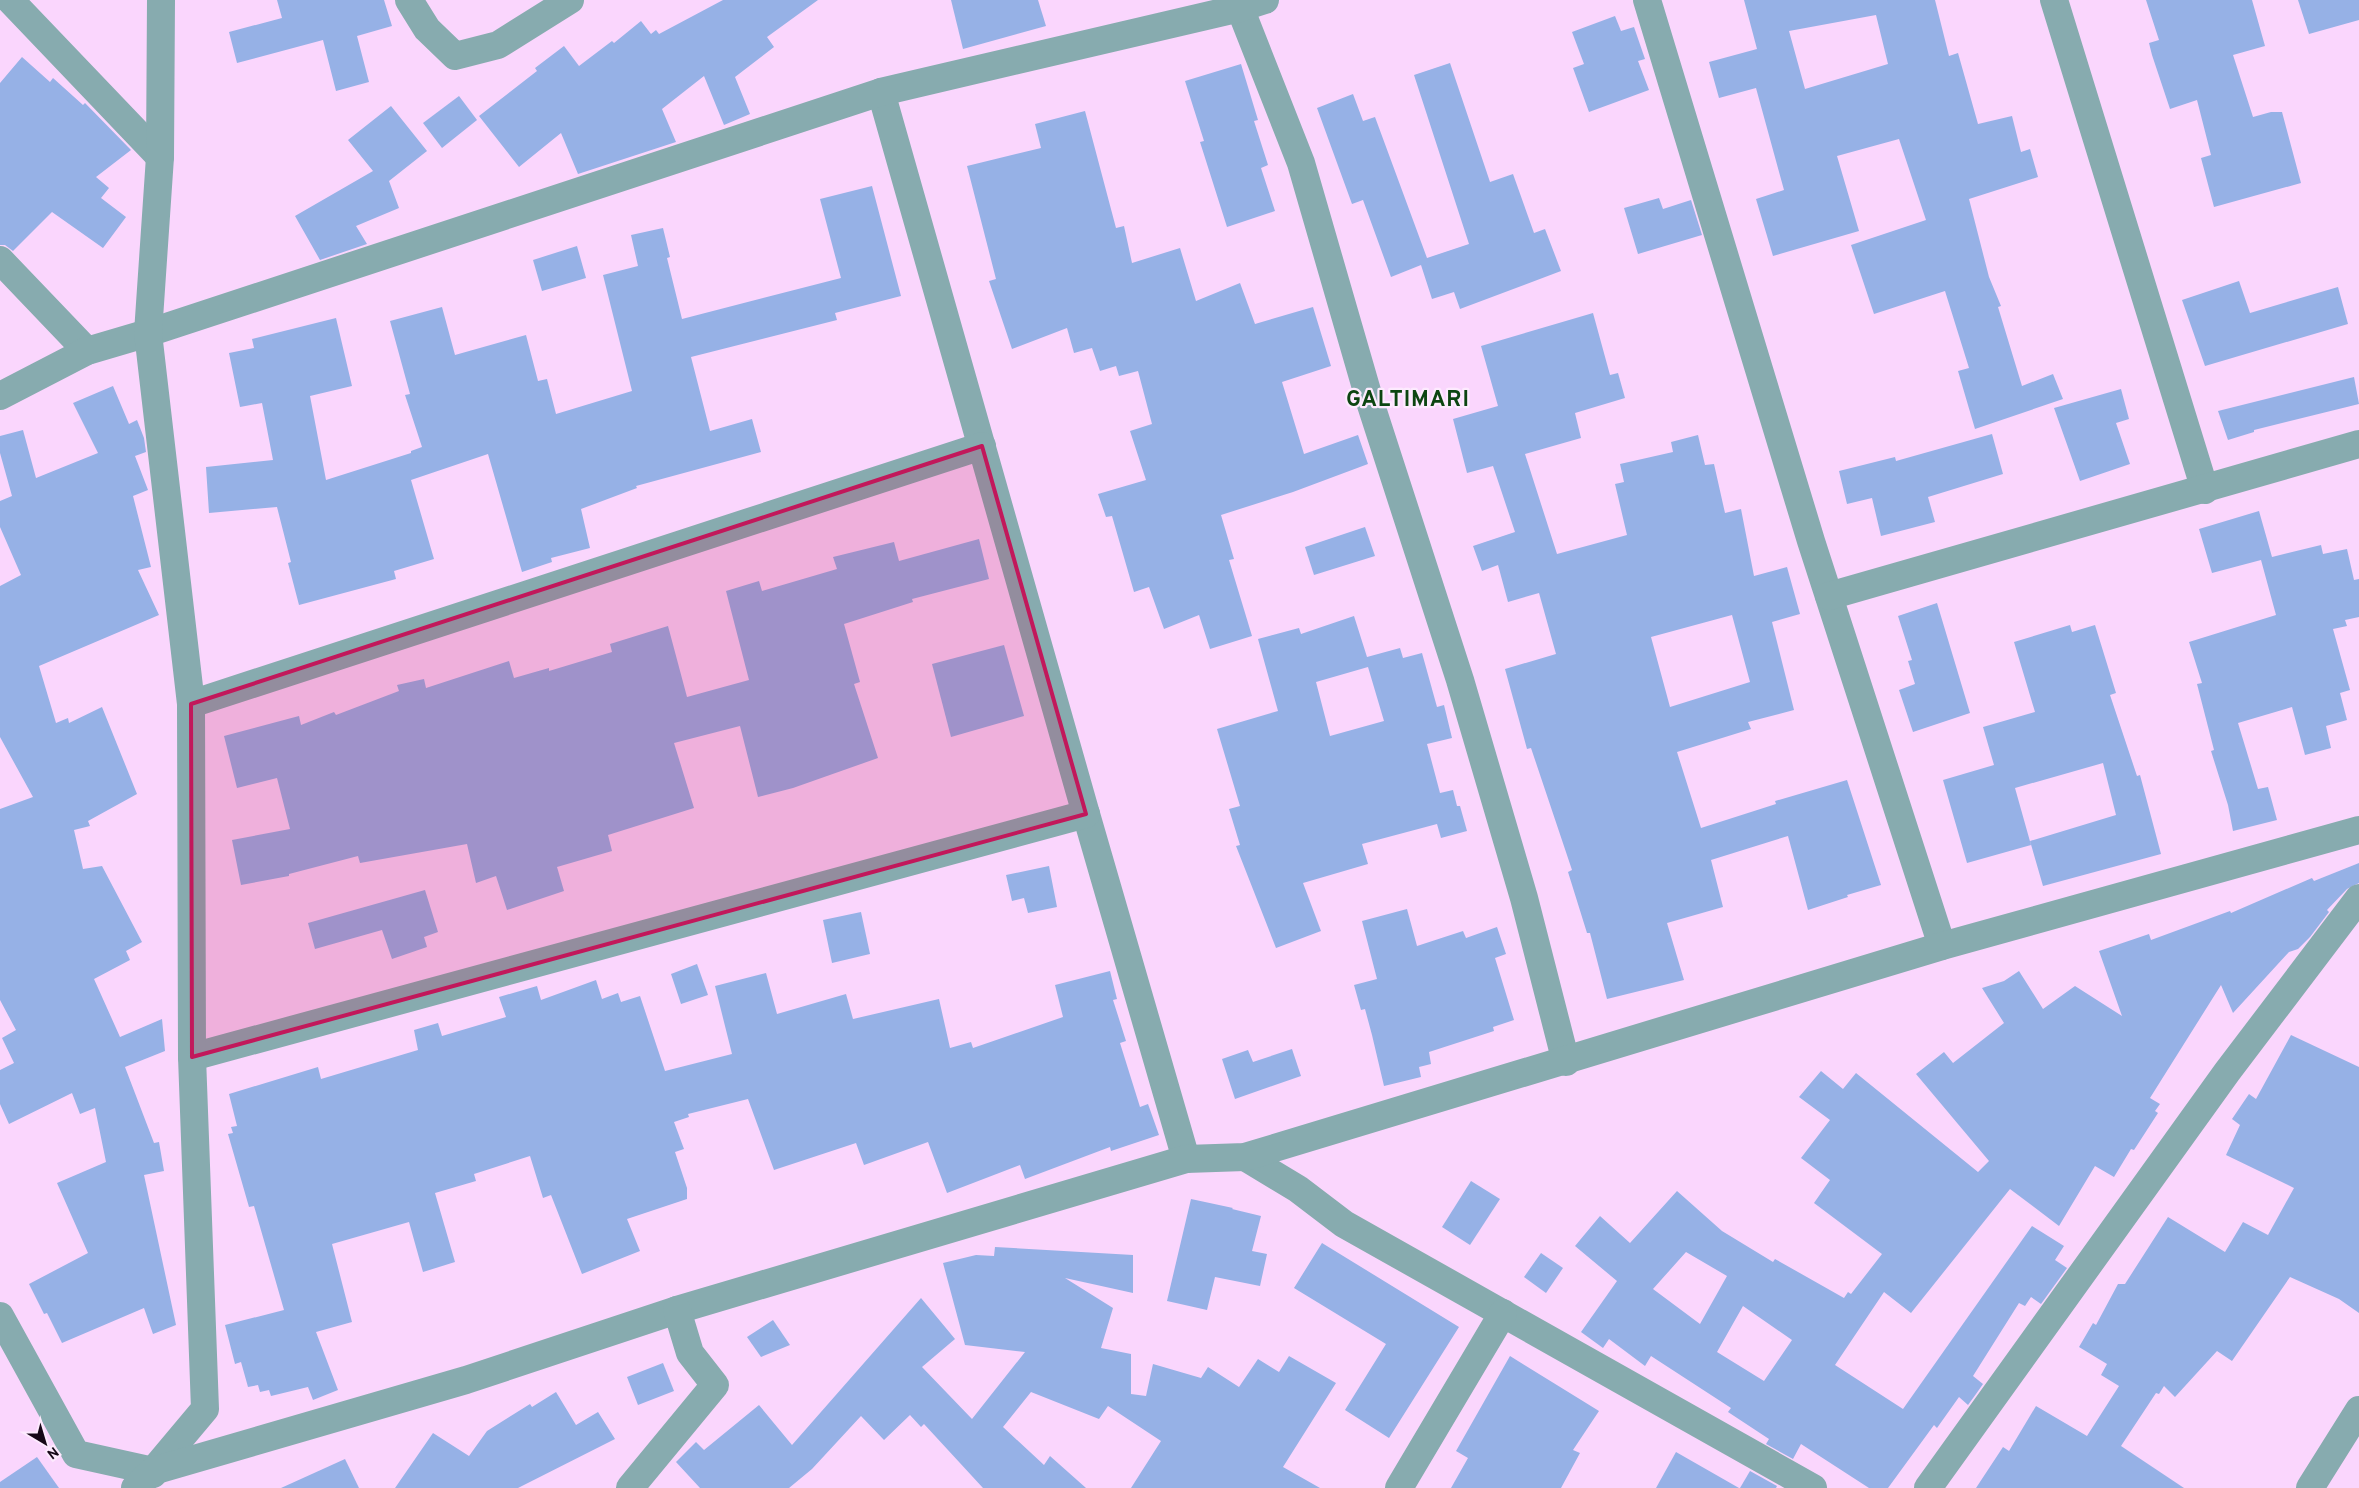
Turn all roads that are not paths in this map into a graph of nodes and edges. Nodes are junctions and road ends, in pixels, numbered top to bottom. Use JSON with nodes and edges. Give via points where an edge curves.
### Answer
{"nodes":[{"id":1,"x":10,"y":0,"type":"edge"},
{"id":2,"x":162,"y":0,"type":"edge"},
{"id":3,"x":409,"y":0,"type":"edge"},
{"id":4,"x":570,"y":0,"type":"edge"},
{"id":5,"x":1647,"y":0,"type":"edge"},
{"id":6,"x":2054,"y":0,"type":"edge"},
{"id":7,"x":1253,"y":4,"type":"edge"},
{"id":8,"x":881,"y":92,"type":"junction"},
{"id":9,"x":160,"y":157,"type":"junction"},
{"id":10,"x":0,"y":260,"type":"edge"},
{"id":11,"x":148,"y":333,"type":"junction"},
{"id":12,"x":87,"y":351,"type":"junction"},
{"id":13,"x":0,"y":396,"type":"edge"},
{"id":14,"x":2359,"y":444,"type":"edge"},
{"id":15,"x":982,"y":446,"type":"junction"},
{"id":16,"x":2205,"y":490,"type":"junction"},
{"id":17,"x":1829,"y":596,"type":"junction"},
{"id":18,"x":191,"y":704,"type":"junction"},
{"id":19,"x":1086,"y":814,"type":"junction"},
{"id":20,"x":2359,"y":830,"type":"edge"},
{"id":21,"x":2359,"y":898,"type":"edge"},
{"id":22,"x":1942,"y":946,"type":"junction"},
{"id":23,"x":192,"y":1057,"type":"junction"},
{"id":24,"x":1566,"y":1062,"type":"junction"},
{"id":25,"x":1245,"y":1157,"type":"junction"},
{"id":26,"x":1186,"y":1159,"type":"junction"},
{"id":27,"x":677,"y":1310,"type":"junction"},
{"id":28,"x":1504,"y":1313,"type":"junction"},
{"id":29,"x":0,"y":1316,"type":"edge"},
{"id":30,"x":2359,"y":1410,"type":"edge"},
{"id":31,"x":147,"y":1482,"type":"edge"},
{"id":32,"x":630,"y":1488,"type":"edge"},
{"id":33,"x":1399,"y":1488,"type":"edge"},
{"id":34,"x":1813,"y":1488,"type":"edge"},
{"id":35,"x":1928,"y":1488,"type":"edge"},
{"id":36,"x":2310,"y":1488,"type":"edge"}],
"edges":[{"from":1,"to":9,"type":"street"},
{"from":2,"to":9,"type":"street"},
{"from":3,"to":4,"type":"street","via":[[427,30],[455,56],[498,45]]},
{"from":5,"to":17,"type":"street"},
{"from":6,"to":16,"type":"street"},
{"from":7,"to":8,"type":"street"},
{"from":7,"to":24,"type":"street","via":[[1371,405],[1460,680],[1524,898]]},
{"from":8,"to":11,"type":"street"},
{"from":8,"to":15,"type":"street"},
{"from":9,"to":11,"type":"street"},
{"from":10,"to":12,"type":"street"},
{"from":11,"to":12,"type":"street"},
{"from":11,"to":18,"type":"street"},
{"from":12,"to":13,"type":"street"},
{"from":14,"to":16,"type":"street"},
{"from":15,"to":18,"type":"street"},
{"from":15,"to":19,"type":"street"},
{"from":16,"to":17,"type":"street"},
{"from":17,"to":22,"type":"street"},
{"from":18,"to":23,"type":"street"},
{"from":19,"to":23,"type":"street"},
{"from":19,"to":26,"type":"street"},
{"from":20,"to":22,"type":"street"},
{"from":21,"to":35,"type":"street","via":[[2227,1072]]},
{"from":22,"to":24,"type":"street"},
{"from":23,"to":31,"type":"street","via":[[205,1409]]},
{"from":24,"to":25,"type":"street"},
{"from":25,"to":26,"type":"street"},
{"from":25,"to":28,"type":"street","via":[[1298,1189],[1344,1224]]},
{"from":26,"to":27,"type":"street"},
{"from":27,"to":31,"type":"street"},
{"from":27,"to":32,"type":"street","via":[[690,1353],[715,1385]]},
{"from":28,"to":33,"type":"street"},
{"from":28,"to":34,"type":"street"},
{"from":29,"to":31,"type":"street","via":[[76,1454]]},
{"from":30,"to":36,"type":"street"}]}
